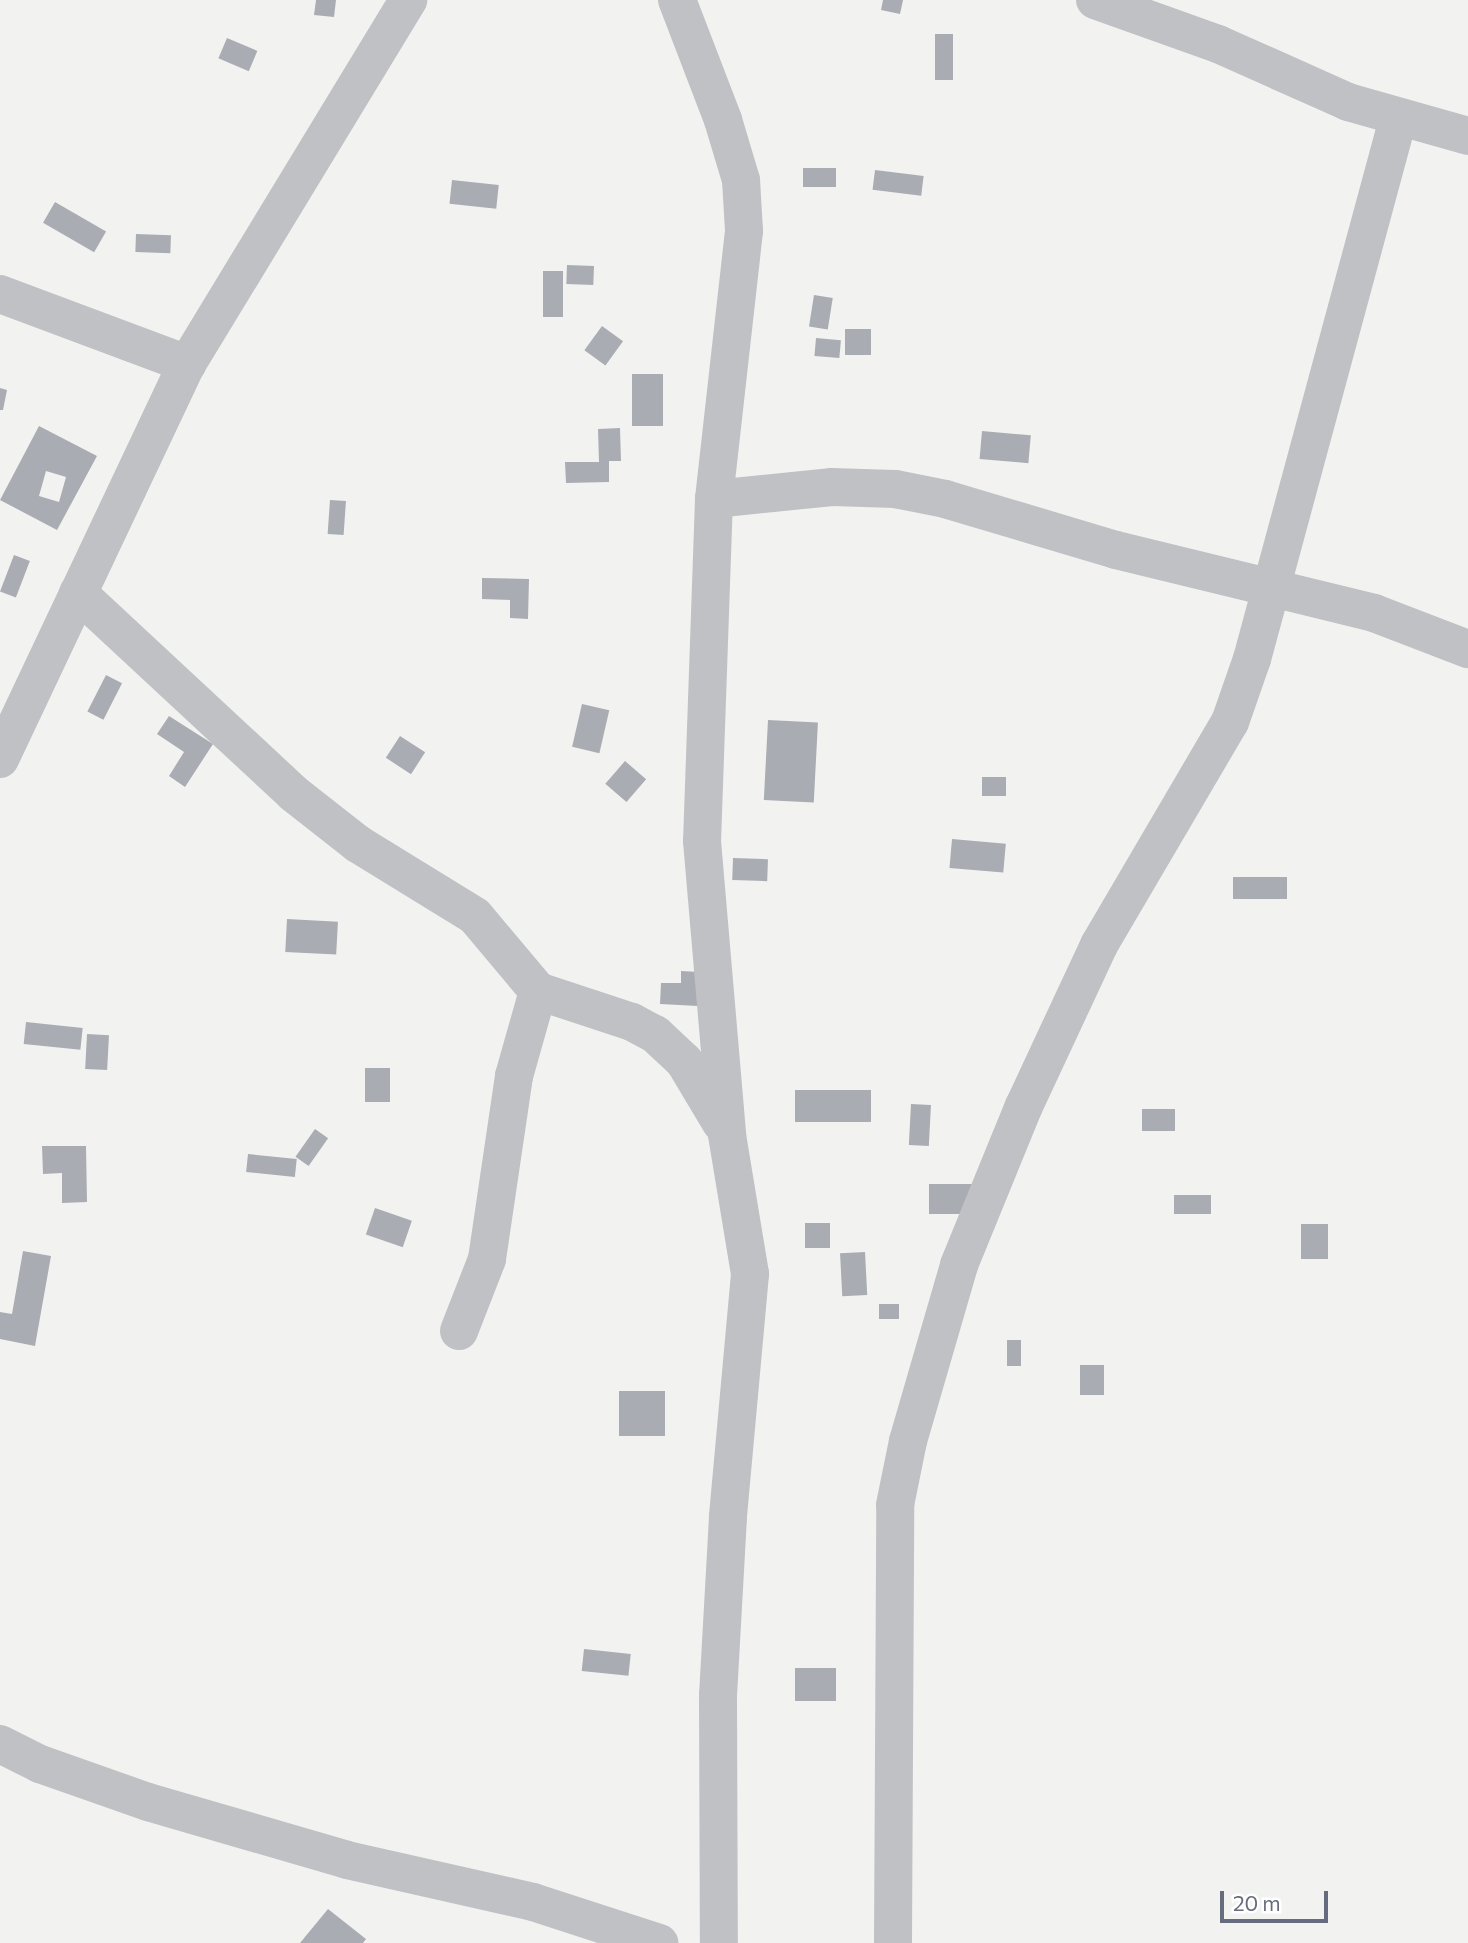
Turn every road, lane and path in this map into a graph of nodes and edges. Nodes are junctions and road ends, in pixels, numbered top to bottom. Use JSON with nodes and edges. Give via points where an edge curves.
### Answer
{"nodes":[{"id":1,"x":408,"y":0,"type":"edge"},
{"id":2,"x":677,"y":0,"type":"edge"},
{"id":3,"x":1095,"y":0,"type":"edge"},
{"id":4,"x":1398,"y":119,"type":"junction"},
{"id":5,"x":1468,"y":136,"type":"edge"},
{"id":6,"x":0,"y":294,"type":"edge"},
{"id":7,"x":187,"y":363,"type":"junction"},
{"id":8,"x":714,"y":499,"type":"junction"},
{"id":9,"x":1269,"y":589,"type":"junction"},
{"id":10,"x":79,"y":593,"type":"junction"},
{"id":11,"x":1468,"y":649,"type":"edge"},
{"id":12,"x":0,"y":759,"type":"edge"},
{"id":13,"x":538,"y":991,"type":"junction"},
{"id":14,"x":727,"y":1135,"type":"junction"},
{"id":15,"x":459,"y":1331,"type":"dead end"},
{"id":16,"x":0,"y":1744,"type":"edge"},
{"id":17,"x":659,"y":1943,"type":"edge"},
{"id":18,"x":719,"y":1943,"type":"edge"},
{"id":19,"x":892,"y":1943,"type":"edge"}],
"edges":[{"from":1,"to":7,"type":"street"},
{"from":2,"to":8,"type":"street","via":[[741,180],[744,231]]},
{"from":3,"to":4,"type":"street","via":[[1173,26],[1308,88]]},
{"from":4,"to":5,"type":"street"},
{"from":4,"to":9,"type":"street"},
{"from":6,"to":7,"type":"street"},
{"from":7,"to":10,"type":"street"},
{"from":8,"to":9,"type":"street","via":[[832,487],[895,489]]},
{"from":8,"to":14,"type":"street","via":[[702,841]]},
{"from":9,"to":11,"type":"street","via":[[1374,613]]},
{"from":9,"to":19,"type":"street","via":[[1230,722],[1099,945],[1024,1106],[959,1265],[908,1441],[895,1505]]},
{"from":10,"to":12,"type":"street"},
{"from":10,"to":13,"type":"street","via":[[293,793],[358,844],[475,916]]},
{"from":13,"to":14,"type":"street","via":[[655,1034],[684,1061]]},
{"from":13,"to":15,"type":"street","via":[[514,1076],[487,1259]]},
{"from":14,"to":18,"type":"street","via":[[750,1274],[728,1517],[718,1695]]},
{"from":16,"to":17,"type":"street","via":[[40,1764],[148,1802],[347,1860],[533,1902]]}]}
